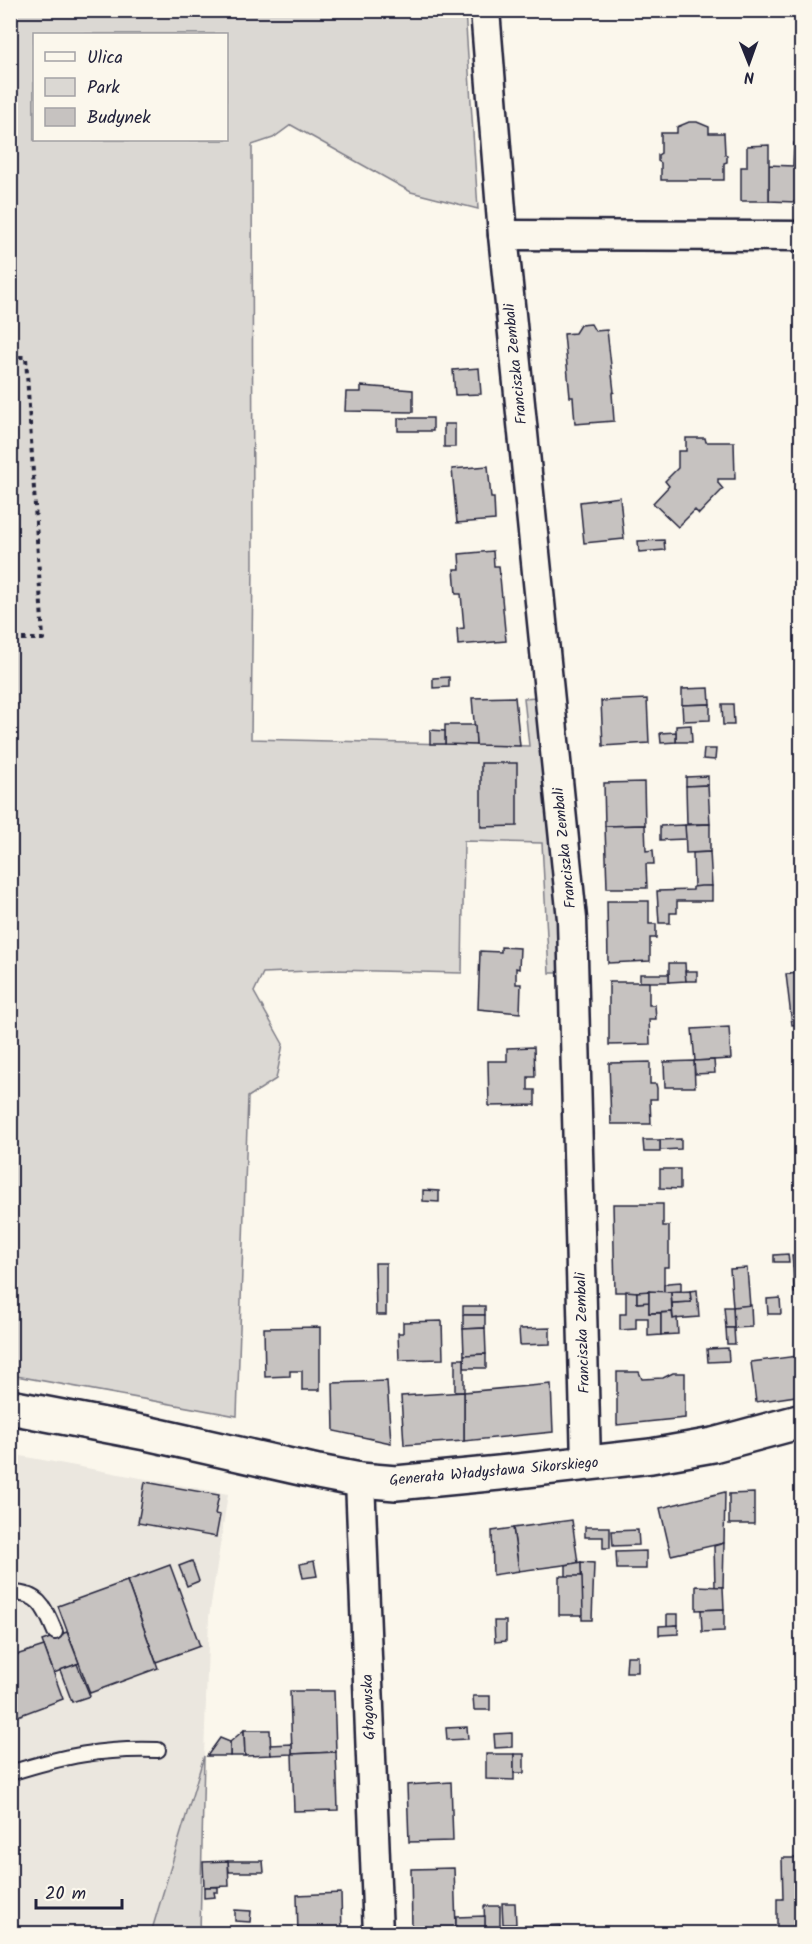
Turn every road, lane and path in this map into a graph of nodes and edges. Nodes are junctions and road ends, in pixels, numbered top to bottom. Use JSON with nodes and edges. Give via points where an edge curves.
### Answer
{"nodes":[{"id":1,"x":485,"y":10,"type":"edge"},
{"id":2,"x":503,"y":235,"type":"junction"},
{"id":3,"x":801,"y":236,"type":"edge"},
{"id":4,"x":10,"y":357,"type":"edge"},
{"id":5,"x":10,"y":639,"type":"edge"},
{"id":6,"x":10,"y":1407,"type":"edge"},
{"id":7,"x":801,"y":1421,"type":"edge"},
{"id":8,"x":586,"y":1463,"type":"junction"},
{"id":9,"x":360,"y":1480,"type":"junction"},
{"id":10,"x":10,"y":1593,"type":"edge"},
{"id":11,"x":55,"y":1632,"type":"dead end"},
{"id":12,"x":158,"y":1750,"type":"dead end"},
{"id":13,"x":10,"y":1773,"type":"edge"},
{"id":14,"x":378,"y":1934,"type":"edge"}],
"edges":[{"from":1,"to":2,"type":"street","name":"Franciszka Zembali"},
{"from":2,"to":3,"type":"street"},
{"from":2,"to":8,"type":"street","name":"Franciszka Zembali","via":[[572,919]]},
{"from":4,"to":5,"type":"path","via":[[26,357],[43,639]]},
{"from":6,"to":9,"type":"street","name":"Generała Władysława Sikorskiego"},
{"from":7,"to":8,"type":"street","name":"Generała Władysława Sikorskiego","via":[[713,1445]]},
{"from":8,"to":9,"type":"street","name":"Generała Władysława Sikorskiego","via":[[427,1481]]},
{"from":9,"to":14,"type":"street","name":"Głogowska"},
{"from":10,"to":11,"type":"lane","via":[[27,1594],[38,1601]]},
{"from":12,"to":13,"type":"lane","via":[[86,1752]]}]}
